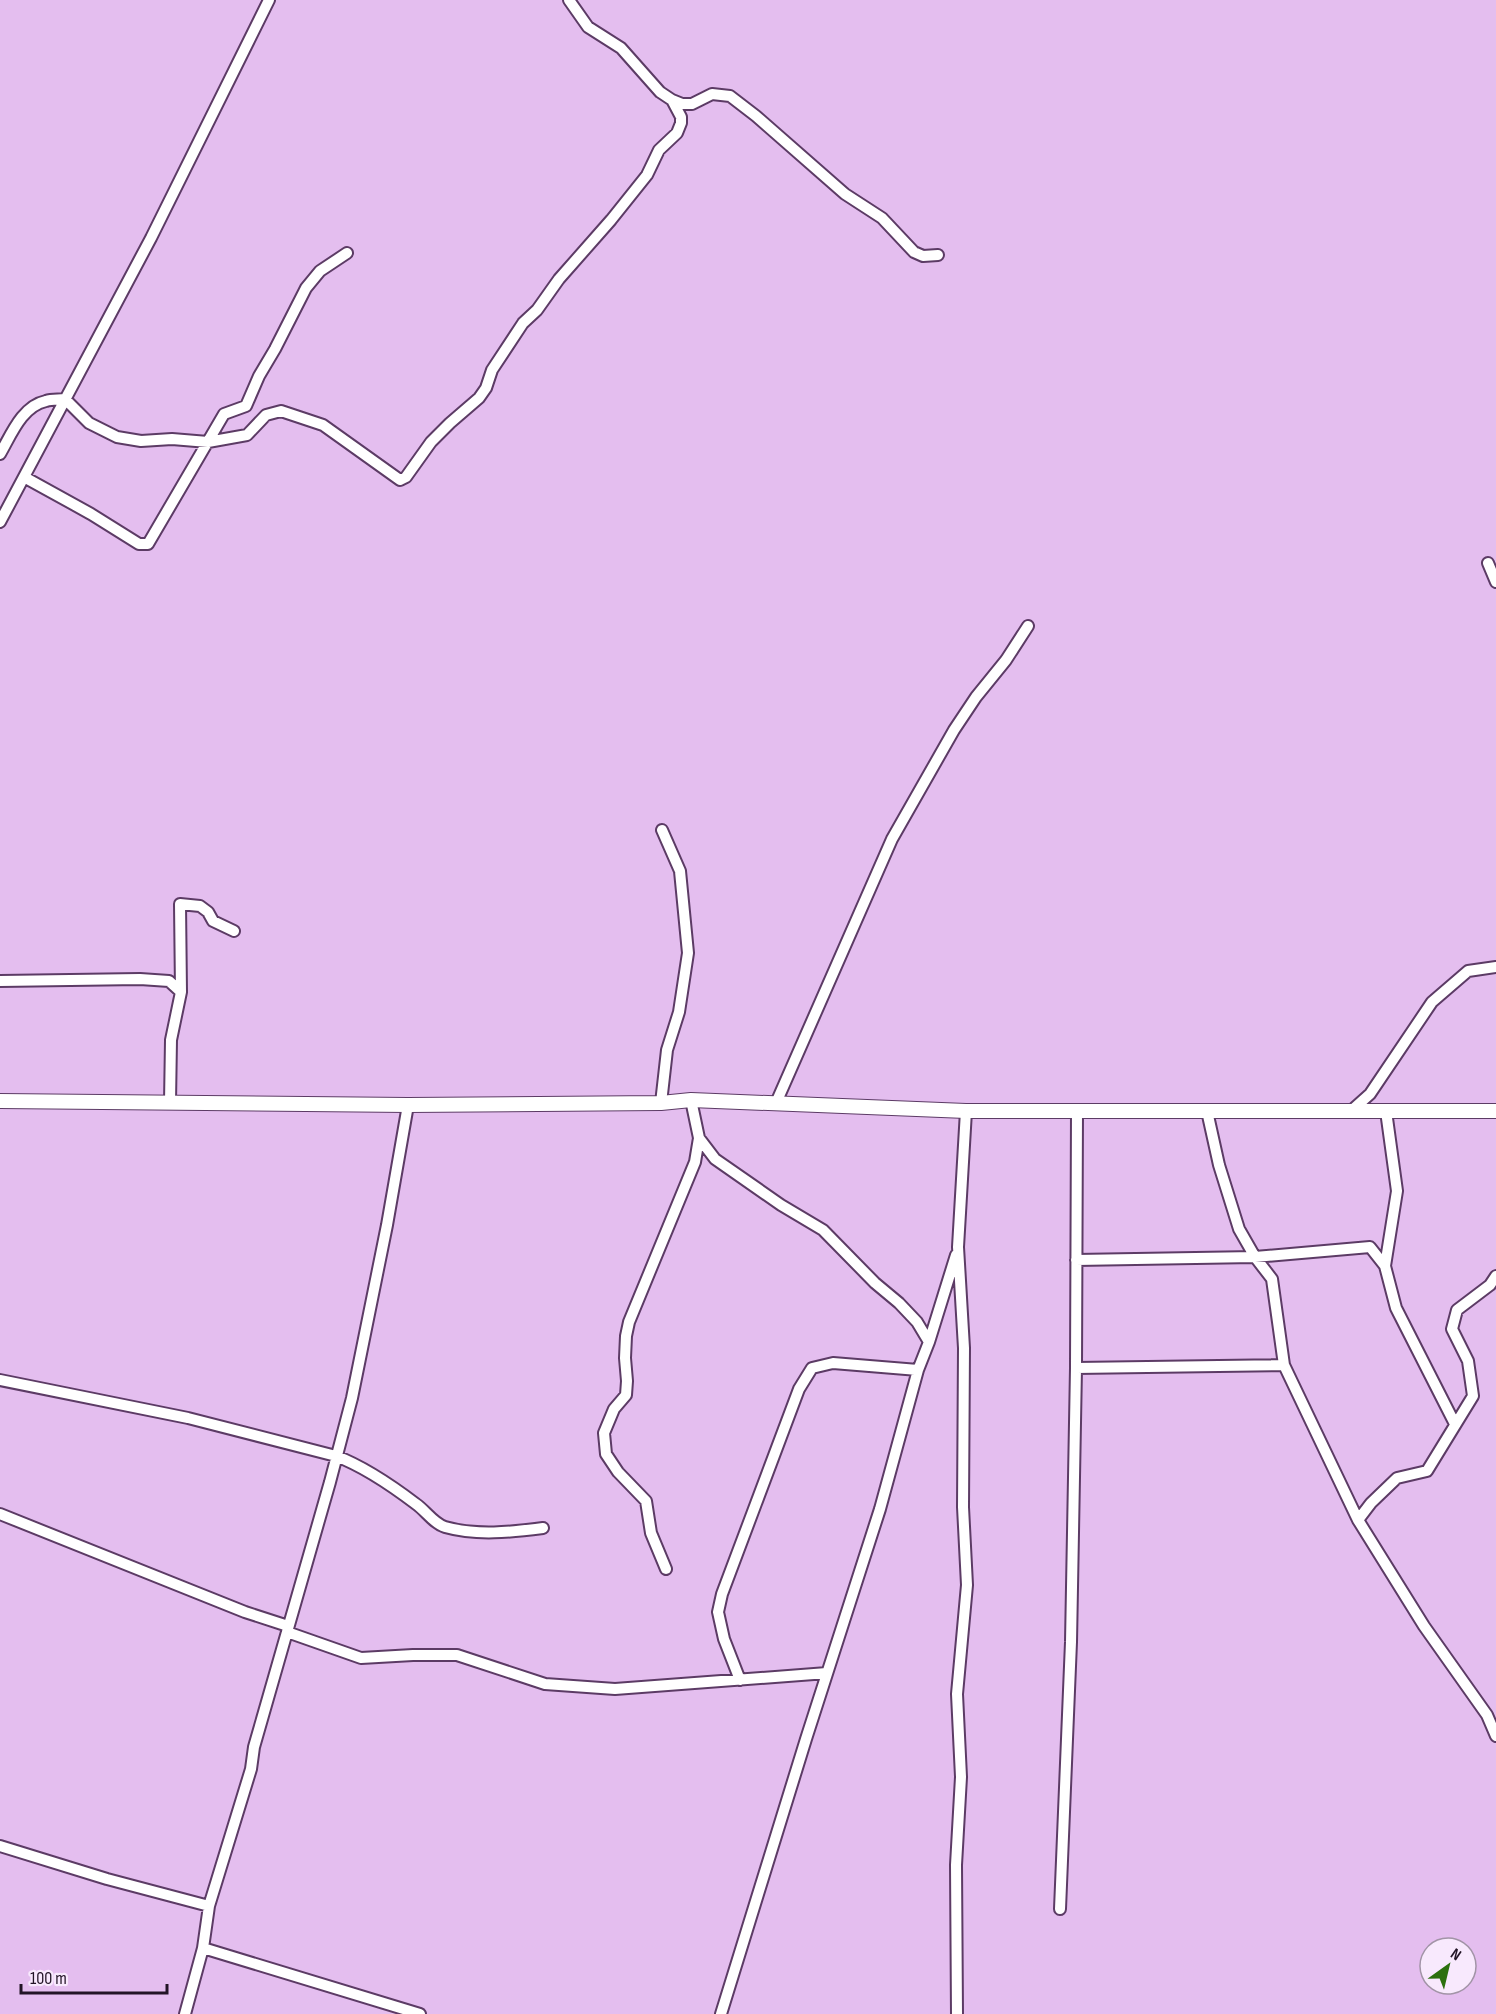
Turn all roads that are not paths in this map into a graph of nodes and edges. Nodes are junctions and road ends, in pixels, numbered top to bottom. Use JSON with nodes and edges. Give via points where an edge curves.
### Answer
{"nodes":[{"id":1,"x":269,"y":0,"type":"edge"},
{"id":2,"x":569,"y":0,"type":"edge"},
{"id":3,"x":672,"y":100,"type":"junction"},
{"id":4,"x":347,"y":253,"type":"dead end"},
{"id":5,"x":938,"y":255,"type":"dead end"},
{"id":6,"x":65,"y":399,"type":"junction"},
{"id":7,"x":208,"y":442,"type":"junction"},
{"id":8,"x":0,"y":454,"type":"edge"},
{"id":9,"x":24,"y":477,"type":"junction"},
{"id":10,"x":0,"y":522,"type":"edge"},
{"id":11,"x":1488,"y":563,"type":"dead end"},
{"id":12,"x":1496,"y":582,"type":"edge"},
{"id":13,"x":1028,"y":626,"type":"dead end"},
{"id":14,"x":662,"y":830,"type":"dead end"},
{"id":15,"x":234,"y":931,"type":"dead end"},
{"id":16,"x":1496,"y":967,"type":"edge"},
{"id":17,"x":0,"y":981,"type":"edge"},
{"id":18,"x":181,"y":992,"type":"junction"},
{"id":19,"x":691,"y":1100,"type":"junction"},
{"id":20,"x":0,"y":1101,"type":"edge"},
{"id":21,"x":170,"y":1102,"type":"junction"},
{"id":22,"x":661,"y":1103,"type":"junction"},
{"id":23,"x":776,"y":1103,"type":"junction"},
{"id":24,"x":408,"y":1105,"type":"junction"},
{"id":25,"x":966,"y":1111,"type":"junction"},
{"id":26,"x":1077,"y":1111,"type":"junction"},
{"id":27,"x":1207,"y":1111,"type":"junction"},
{"id":28,"x":1352,"y":1111,"type":"junction"},
{"id":29,"x":1386,"y":1111,"type":"junction"},
{"id":30,"x":1496,"y":1111,"type":"edge"},
{"id":31,"x":699,"y":1138,"type":"junction"},
{"id":32,"x":958,"y":1247,"type":"junction"},
{"id":33,"x":1255,"y":1257,"type":"junction"},
{"id":34,"x":1076,"y":1260,"type":"junction"},
{"id":35,"x":1384,"y":1266,"type":"junction"},
{"id":36,"x":1496,"y":1276,"type":"edge"},
{"id":37,"x":929,"y":1342,"type":"junction"},
{"id":38,"x":1284,"y":1365,"type":"junction"},
{"id":39,"x":1076,"y":1368,"type":"junction"},
{"id":40,"x":918,"y":1370,"type":"junction"},
{"id":41,"x":0,"y":1380,"type":"edge"},
{"id":42,"x":1455,"y":1424,"type":"junction"},
{"id":43,"x":336,"y":1456,"type":"junction"},
{"id":44,"x":0,"y":1514,"type":"edge"},
{"id":45,"x":1358,"y":1520,"type":"junction"},
{"id":46,"x":543,"y":1528,"type":"dead end"},
{"id":47,"x":666,"y":1569,"type":"dead end"},
{"id":48,"x":287,"y":1629,"type":"junction"},
{"id":49,"x":827,"y":1674,"type":"junction"},
{"id":50,"x":740,"y":1680,"type":"junction"},
{"id":51,"x":1496,"y":1736,"type":"edge"},
{"id":52,"x":0,"y":1846,"type":"edge"},
{"id":53,"x":209,"y":1906,"type":"junction"},
{"id":54,"x":1060,"y":1909,"type":"dead end"},
{"id":55,"x":203,"y":1948,"type":"junction"},
{"id":56,"x":185,"y":2014,"type":"edge"},
{"id":57,"x":420,"y":2014,"type":"edge"},
{"id":58,"x":722,"y":2014,"type":"edge"},
{"id":59,"x":957,"y":2014,"type":"edge"}],
"edges":[{"from":1,"to":6,"type":"street","via":[[151,238]]},
{"from":2,"to":3,"type":"street","via":[[588,27],[621,48]]},
{"from":3,"to":5,"type":"street","via":[[692,104],[712,94],[730,96],[845,194],[882,218],[914,252]]},
{"from":3,"to":7,"type":"street","via":[[681,117],[677,133],[659,150],[647,175],[523,323],[479,398],[431,442],[406,477],[400,480],[323,424],[280,411],[266,415],[247,435]]},
{"from":4,"to":7,"type":"street","via":[[320,271],[306,288],[246,405],[224,414]]},
{"from":6,"to":7,"type":"street","via":[[89,423],[117,437]]},
{"from":6,"to":8,"type":"street","via":[[45,401],[30,408]]},
{"from":6,"to":9,"type":"street"},
{"from":7,"to":9,"type":"street","via":[[148,544],[139,544]]},
{"from":9,"to":10,"type":"street"},
{"from":11,"to":12,"type":"street"},
{"from":13,"to":23,"type":"street","via":[[954,730],[892,839]]},
{"from":14,"to":22,"type":"street","via":[[680,871],[688,953],[679,1012],[667,1050]]},
{"from":15,"to":18,"type":"street","via":[[213,921],[200,906],[180,904]]},
{"from":16,"to":28,"type":"street","via":[[1468,971],[1432,1002],[1370,1094]]},
{"from":17,"to":18,"type":"street","via":[[169,981]]},
{"from":18,"to":21,"type":"street","via":[[171,1040]]},
{"from":19,"to":22,"type":"main road"},
{"from":19,"to":23,"type":"main road"},
{"from":19,"to":31,"type":"street"},
{"from":20,"to":21,"type":"main road"},
{"from":21,"to":24,"type":"main road"},
{"from":22,"to":24,"type":"main road"},
{"from":23,"to":25,"type":"main road"},
{"from":24,"to":43,"type":"street","via":[[354,1386]]},
{"from":25,"to":26,"type":"main road"},
{"from":25,"to":32,"type":"street"},
{"from":26,"to":27,"type":"main road"},
{"from":26,"to":34,"type":"street"},
{"from":27,"to":28,"type":"main road"},
{"from":27,"to":33,"type":"street","via":[[1239,1229]]},
{"from":28,"to":29,"type":"main road"},
{"from":29,"to":30,"type":"main road"},
{"from":29,"to":35,"type":"street","via":[[1397,1191]]},
{"from":31,"to":37,"type":"street","via":[[716,1160],[823,1230],[917,1322]]},
{"from":31,"to":47,"type":"street","via":[[695,1162],[629,1322],[624,1358],[626,1395],[604,1433],[606,1455],[646,1501],[651,1533]]},
{"from":32,"to":37,"type":"street"},
{"from":32,"to":59,"type":"street","via":[[964,1348],[963,1507],[967,1585],[957,1694],[961,1777],[956,1865]]},
{"from":33,"to":34,"type":"street"},
{"from":33,"to":35,"type":"street","via":[[1370,1247]]},
{"from":33,"to":38,"type":"street","via":[[1272,1279]]},
{"from":34,"to":39,"type":"street"},
{"from":35,"to":42,"type":"street","via":[[1396,1308]]},
{"from":36,"to":42,"type":"street","via":[[1457,1310],[1452,1329],[1468,1361],[1473,1396]]},
{"from":37,"to":40,"type":"street"},
{"from":38,"to":39,"type":"street"},
{"from":38,"to":45,"type":"street"},
{"from":39,"to":54,"type":"street","via":[[1071,1642]]},
{"from":40,"to":49,"type":"street","via":[[880,1509]]},
{"from":40,"to":50,"type":"street","via":[[833,1363],[812,1368],[800,1389],[722,1594],[718,1612]]},
{"from":41,"to":43,"type":"street","via":[[188,1418]]},
{"from":42,"to":45,"type":"street","via":[[1427,1471],[1397,1478]]},
{"from":43,"to":46,"type":"street","via":[[359,1465],[442,1526],[501,1533]]},
{"from":43,"to":48,"type":"street"},
{"from":44,"to":48,"type":"street"},
{"from":45,"to":51,"type":"street","via":[[1424,1626],[1487,1715]]},
{"from":48,"to":50,"type":"street","via":[[361,1658],[457,1655],[544,1684],[615,1689]]},
{"from":48,"to":53,"type":"street","via":[[251,1768]]},
{"from":49,"to":50,"type":"street"},
{"from":49,"to":58,"type":"street"},
{"from":52,"to":53,"type":"street"},
{"from":53,"to":55,"type":"street"},
{"from":55,"to":56,"type":"street"},
{"from":55,"to":57,"type":"street"}]}
